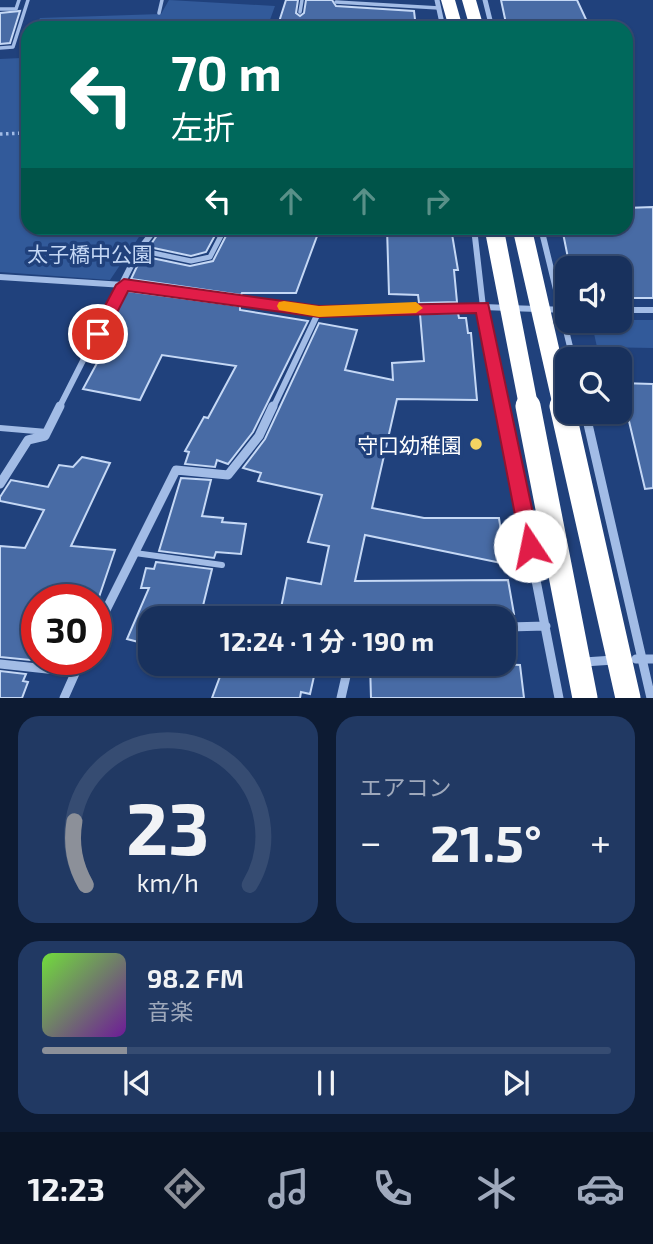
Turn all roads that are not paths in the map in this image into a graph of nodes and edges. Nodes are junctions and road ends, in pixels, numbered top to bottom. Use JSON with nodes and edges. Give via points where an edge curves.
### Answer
{"nodes":[{"id":1,"x":19,"y":0,"type":"edge"},
{"id":2,"x":28,"y":0,"type":"edge"},
{"id":3,"x":162,"y":0,"type":"edge"},
{"id":4,"x":302,"y":0,"type":"edge"},
{"id":5,"x":437,"y":0,"type":"edge"},
{"id":6,"x":469,"y":0,"type":"edge"},
{"id":7,"x":485,"y":0,"type":"edge"},
{"id":8,"x":336,"y":2,"type":"dead end"},
{"id":9,"x":444,"y":4,"type":"edge"},
{"id":10,"x":0,"y":9,"type":"edge"},
{"id":11,"x":300,"y":12,"type":"dead end"},
{"id":12,"x":159,"y":13,"type":"dead end"},
{"id":13,"x":21,"y":21,"type":"edge"},
{"id":14,"x":452,"y":21,"type":"edge"},
{"id":15,"x":475,"y":21,"type":"edge"},
{"id":16,"x":490,"y":21,"type":"edge"},
{"id":17,"x":21,"y":22,"type":"edge"},
{"id":18,"x":0,"y":47,"type":"edge"},
{"id":19,"x":151,"y":235,"type":"edge"},
{"id":20,"x":221,"y":235,"type":"edge"},
{"id":21,"x":475,"y":235,"type":"edge"},
{"id":22,"x":496,"y":235,"type":"edge"},
{"id":23,"x":524,"y":235,"type":"edge"},
{"id":24,"x":543,"y":235,"type":"edge"},
{"id":25,"x":139,"y":250,"type":"junction"},
{"id":26,"x":555,"y":276,"type":"edge"},
{"id":27,"x":0,"y":277,"type":"edge"},
{"id":28,"x":124,"y":285,"type":"junction"},
{"id":29,"x":483,"y":307,"type":"junction"},
{"id":30,"x":555,"y":310,"type":"edge"},
{"id":31,"x":632,"y":310,"type":"edge"},
{"id":32,"x":653,"y":310,"type":"edge"},
{"id":33,"x":319,"y":311,"type":"junction"},
{"id":34,"x":588,"y":424,"type":"edge"},
{"id":35,"x":0,"y":428,"type":"edge"},
{"id":36,"x":47,"y":432,"type":"junction"},
{"id":37,"x":0,"y":484,"type":"edge"},
{"id":38,"x":135,"y":553,"type":"junction"},
{"id":39,"x":222,"y":565,"type":"dead end"},
{"id":40,"x":112,"y":598,"type":"edge"},
{"id":41,"x":546,"y":626,"type":"junction"},
{"id":42,"x":516,"y":627,"type":"edge"},
{"id":43,"x":640,"y":659,"type":"junction"},
{"id":44,"x":653,"y":659,"type":"edge"},
{"id":45,"x":0,"y":664,"type":"edge"},
{"id":46,"x":554,"y":664,"type":"junction"},
{"id":47,"x":21,"y":666,"type":"edge"},
{"id":48,"x":74,"y":675,"type":"edge"},
{"id":49,"x":346,"y":676,"type":"edge"},
{"id":50,"x":64,"y":698,"type":"edge"},
{"id":51,"x":341,"y":698,"type":"edge"},
{"id":52,"x":559,"y":698,"type":"edge"},
{"id":53,"x":586,"y":698,"type":"edge"},
{"id":54,"x":628,"y":698,"type":"edge"},
{"id":55,"x":651,"y":698,"type":"edge"}],
"edges":[{"from":1,"to":2,"type":"lane"},
{"from":1,"to":10,"type":"lane","via":[[16,9]]},
{"from":2,"to":13,"type":"lane"},
{"from":3,"to":12,"type":"lane"},
{"from":4,"to":11,"type":"lane"},
{"from":5,"to":9,"type":"street"},
{"from":6,"to":15,"type":"highway"},
{"from":7,"to":16,"type":"street"},
{"from":8,"to":9,"type":"lane"},
{"from":9,"to":14,"type":"highway"},
{"from":17,"to":18,"type":"lane","via":[[13,47]]},
{"from":19,"to":25,"type":"street"},
{"from":20,"to":25,"type":"lane","via":[[210,257],[191,261]]},
{"from":21,"to":29,"type":"street"},
{"from":22,"to":53,"type":"highway","bridge":true},
{"from":23,"to":54,"type":"highway","bridge":true},
{"from":24,"to":26,"type":"street"},
{"from":25,"to":28,"type":"street"},
{"from":27,"to":28,"type":"street"},
{"from":28,"to":33,"type":"street"},
{"from":28,"to":36,"type":"street"},
{"from":29,"to":30,"type":"street"},
{"from":29,"to":33,"type":"street"},
{"from":29,"to":41,"type":"street"},
{"from":31,"to":32,"type":"street"},
{"from":33,"to":38,"type":"street","via":[[258,436],[228,475],[176,470]]},
{"from":34,"to":43,"type":"street"},
{"from":35,"to":36,"type":"lane"},
{"from":36,"to":37,"type":"street","via":[[28,440]]},
{"from":38,"to":39,"type":"lane"},
{"from":38,"to":40,"type":"street"},
{"from":41,"to":42,"type":"street"},
{"from":41,"to":46,"type":"street"},
{"from":43,"to":44,"type":"street"},
{"from":43,"to":46,"type":"street"},
{"from":43,"to":55,"type":"street"},
{"from":45,"to":47,"type":"street"},
{"from":46,"to":52,"type":"street"},
{"from":48,"to":50,"type":"street"},
{"from":49,"to":51,"type":"street"}]}
